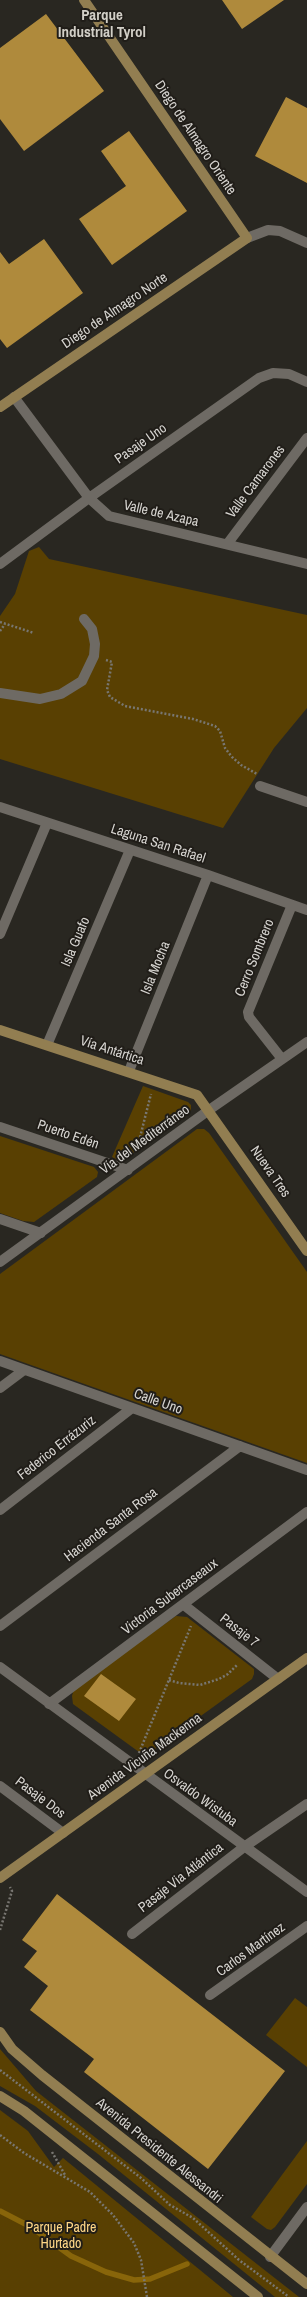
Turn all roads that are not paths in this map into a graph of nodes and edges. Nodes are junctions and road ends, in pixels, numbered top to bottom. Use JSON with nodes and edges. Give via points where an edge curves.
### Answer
{"nodes":[{"id":1,"x":84,"y":0,"type":"edge"},
{"id":2,"x":247,"y":238,"type":"junction"},
{"id":3,"x":307,"y":243,"type":"edge"},
{"id":4,"x":307,"y":382,"type":"edge"},
{"id":5,"x":14,"y":398,"type":"junction"},
{"id":6,"x":0,"y":407,"type":"edge"},
{"id":7,"x":307,"y":438,"type":"edge"},
{"id":8,"x":89,"y":498,"type":"junction"},
{"id":9,"x":228,"y":544,"type":"junction"},
{"id":10,"x":0,"y":564,"type":"edge"},
{"id":11,"x":307,"y":564,"type":"edge"},
{"id":12,"x":84,"y":619,"type":"dead end"},
{"id":13,"x":0,"y":693,"type":"edge"},
{"id":14,"x":260,"y":786,"type":"dead end"},
{"id":15,"x":307,"y":802,"type":"edge"},
{"id":16,"x":0,"y":807,"type":"edge"},
{"id":17,"x":47,"y":822,"type":"junction"},
{"id":18,"x":130,"y":850,"type":"junction"},
{"id":19,"x":208,"y":875,"type":"junction"},
{"id":20,"x":292,"y":905,"type":"junction"},
{"id":21,"x":307,"y":910,"type":"edge"},
{"id":22,"x":0,"y":934,"type":"edge"},
{"id":23,"x":0,"y":1030,"type":"edge"},
{"id":24,"x":47,"y":1045,"type":"junction"},
{"id":25,"x":304,"y":1045,"type":"edge"},
{"id":26,"x":307,"y":1056,"type":"edge"},
{"id":27,"x":282,"y":1059,"type":"junction"},
{"id":28,"x":129,"y":1071,"type":"junction"},
{"id":29,"x":209,"y":1110,"type":"junction"},
{"id":30,"x":0,"y":1127,"type":"edge"},
{"id":31,"x":130,"y":1168,"type":"junction"},
{"id":32,"x":0,"y":1219,"type":"edge"},
{"id":33,"x":41,"y":1233,"type":"junction"},
{"id":34,"x":307,"y":1251,"type":"edge"},
{"id":35,"x":0,"y":1262,"type":"edge"},
{"id":36,"x":0,"y":1361,"type":"edge"},
{"id":37,"x":24,"y":1370,"type":"junction"},
{"id":38,"x":0,"y":1388,"type":"edge"},
{"id":39,"x":132,"y":1408,"type":"junction"},
{"id":40,"x":240,"y":1446,"type":"junction"},
{"id":41,"x":307,"y":1470,"type":"edge"},
{"id":42,"x":0,"y":1510,"type":"edge"},
{"id":43,"x":307,"y":1512,"type":"edge"},
{"id":44,"x":184,"y":1605,"type":"junction"},
{"id":45,"x":0,"y":1626,"type":"edge"},
{"id":46,"x":307,"y":1658,"type":"edge"},
{"id":47,"x":0,"y":1667,"type":"edge"},
{"id":48,"x":278,"y":1679,"type":"junction"},
{"id":49,"x":49,"y":1704,"type":"junction"},
{"id":50,"x":144,"y":1775,"type":"junction"},
{"id":51,"x":0,"y":1786,"type":"edge"},
{"id":52,"x":307,"y":1804,"type":"edge"},
{"id":53,"x":63,"y":1833,"type":"junction"},
{"id":54,"x":244,"y":1847,"type":"junction"},
{"id":55,"x":1,"y":1878,"type":"edge"},
{"id":56,"x":307,"y":1892,"type":"edge"},
{"id":57,"x":307,"y":1926,"type":"edge"},
{"id":58,"x":132,"y":1934,"type":"dead end"},
{"id":59,"x":210,"y":1995,"type":"dead end"},
{"id":60,"x":0,"y":2032,"type":"edge"},
{"id":61,"x":0,"y":2096,"type":"edge"},
{"id":62,"x":307,"y":2207,"type":"edge"},
{"id":63,"x":270,"y":2257,"type":"junction"},
{"id":64,"x":307,"y":2284,"type":"edge"},
{"id":65,"x":258,"y":2297,"type":"edge"}],
"edges":[{"from":1,"to":2,"type":"street","name":"Diego de Almagro Oriente"},
{"from":2,"to":3,"type":"street","via":[[268,230],[280,231]]},
{"from":2,"to":5,"type":"street","name":"Diego de Almagro Norte"},
{"from":4,"to":8,"type":"street","name":"Pasaje Uno","via":[[289,374],[273,373],[259,378]]},
{"from":5,"to":6,"type":"street","name":"Diego de Almagro Norte"},
{"from":5,"to":8,"type":"street","name":"Valle de Azapa"},
{"from":7,"to":9,"type":"street","name":"Valle Camarones"},
{"from":8,"to":9,"type":"street","name":"Valle de Azapa","via":[[110,516]]},
{"from":8,"to":10,"type":"street","name":"Pasaje Uno"},
{"from":9,"to":11,"type":"street","name":"Valle de Azapa"},
{"from":12,"to":13,"type":"street","via":[[94,636],[94,656],[82,681],[61,694],[40,698]]},
{"from":14,"to":15,"type":"street"},
{"from":16,"to":17,"type":"street","name":"Laguna San Rafael"},
{"from":17,"to":18,"type":"street","name":"Laguna San Rafael"},
{"from":17,"to":22,"type":"street"},
{"from":18,"to":19,"type":"street","name":"Laguna San Rafael"},
{"from":18,"to":24,"type":"street","name":"Isla Guafo"},
{"from":19,"to":20,"type":"street","name":"Laguna San Rafael"},
{"from":19,"to":28,"type":"street","name":"Isla Mocha"},
{"from":20,"to":21,"type":"street","name":"Laguna San Rafael"},
{"from":20,"to":27,"type":"street","name":"Cerro Sombrero","via":[[248,1012],[249,1017]]},
{"from":23,"to":24,"type":"street","name":"Vía Antártica"},
{"from":24,"to":28,"type":"street","name":"Vía Antártica"},
{"from":25,"to":26,"type":"street"},
{"from":25,"to":27,"type":"street","name":"Vía del Mediterráneo"},
{"from":27,"to":29,"type":"street","name":"Vía del Mediterráneo"},
{"from":28,"to":29,"type":"street","name":"Vía Antártica","via":[[192,1092]]},
{"from":29,"to":31,"type":"street","name":"Vía del Mediterráneo"},
{"from":29,"to":34,"type":"street","name":"Nueva Tres"},
{"from":30,"to":31,"type":"street","name":"Puerto Edén"},
{"from":31,"to":33,"type":"street","name":"Vía del Mediterráneo"},
{"from":32,"to":33,"type":"street"},
{"from":33,"to":35,"type":"street","name":"Vía del Mediterráneo"},
{"from":36,"to":37,"type":"street","name":"Calle Uno"},
{"from":37,"to":38,"type":"street"},
{"from":37,"to":39,"type":"street","name":"Calle Uno"},
{"from":39,"to":40,"type":"street","name":"Calle Uno"},
{"from":39,"to":42,"type":"street","name":"Federico Errázuriz"},
{"from":40,"to":41,"type":"street","name":"Calle Uno"},
{"from":40,"to":45,"type":"street","name":"Hacienda Santa Rosa"},
{"from":43,"to":44,"type":"street","name":"Victoria Subercaseaux"},
{"from":44,"to":48,"type":"street","name":"Pasaje 7"},
{"from":44,"to":49,"type":"street","name":"Victoria Subercaseaux"},
{"from":46,"to":48,"type":"street","name":"Avenida Vicuña Mackenna"},
{"from":47,"to":49,"type":"street","name":"Osvaldo Wistuba"},
{"from":48,"to":50,"type":"street","name":"Avenida Vicuña Mackenna"},
{"from":49,"to":50,"type":"street","name":"Osvaldo Wistuba"},
{"from":50,"to":53,"type":"street","name":"Avenida Vicuña Mackenna"},
{"from":50,"to":54,"type":"street","name":"Osvaldo Wistuba"},
{"from":51,"to":53,"type":"street","name":"Pasaje Dos"},
{"from":52,"to":54,"type":"street","name":"Pasaje Via Atlántica"},
{"from":53,"to":55,"type":"street","name":"Avenida Vicuña Mackenna"},
{"from":54,"to":56,"type":"street","name":"Osvaldo Wistuba"},
{"from":54,"to":58,"type":"street","name":"Pasaje Via Atlántica"},
{"from":57,"to":59,"type":"street","name":"Carlos Martínez"},
{"from":60,"to":63,"type":"street","name":"Avenida Presidente Alessandri","via":[[12,2049],[29,2065]]},
{"from":61,"to":65,"type":"street","via":[[24,2111]]},
{"from":62,"to":63,"type":"street"},
{"from":63,"to":64,"type":"street","name":"Avenida Presidente Alessandri"}]}
